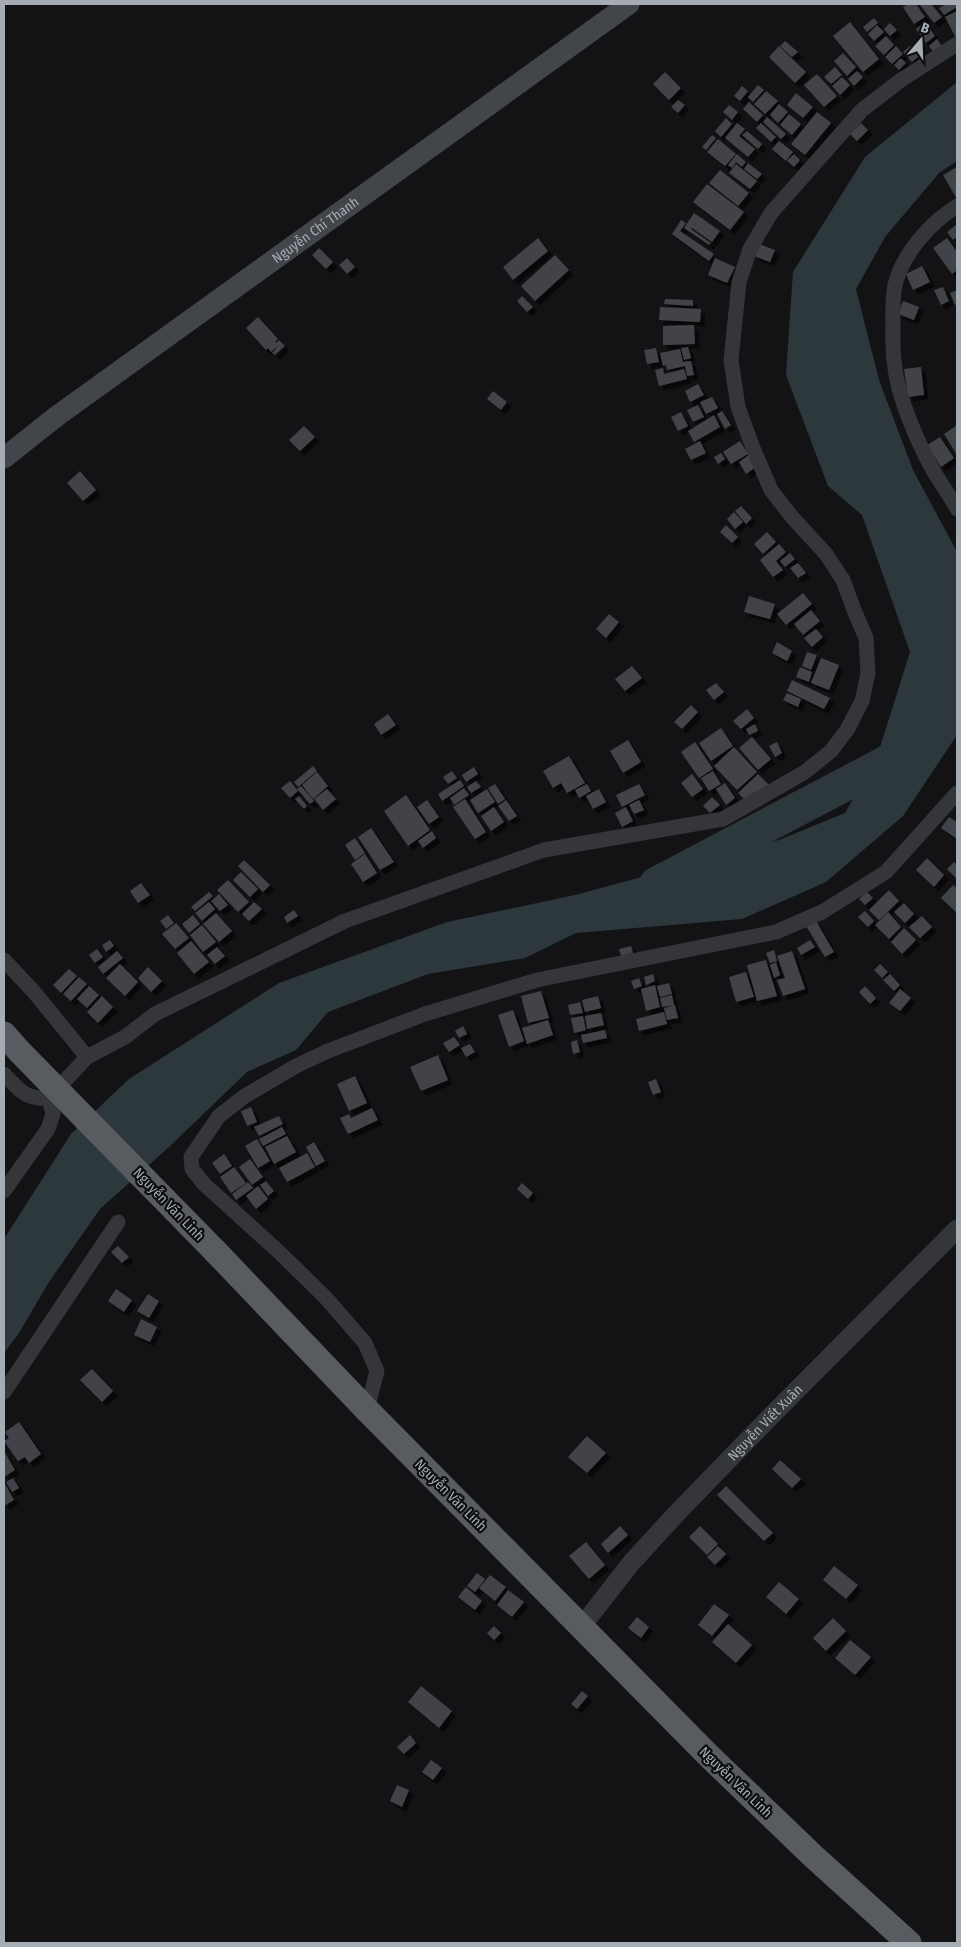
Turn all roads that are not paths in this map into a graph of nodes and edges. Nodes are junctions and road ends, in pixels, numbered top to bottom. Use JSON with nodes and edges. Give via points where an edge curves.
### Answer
{"nodes":[{"id":1,"x":629,"y":4,"type":"edge"},
{"id":2,"x":957,"y":44,"type":"edge"},
{"id":3,"x":957,"y":206,"type":"edge"},
{"id":4,"x":4,"y":458,"type":"edge"},
{"id":5,"x":957,"y":509,"type":"edge"},
{"id":6,"x":957,"y":794,"type":"edge"},
{"id":7,"x":4,"y":960,"type":"edge"},
{"id":8,"x":12,"y":1043,"type":"edge"},
{"id":9,"x":87,"y":1057,"type":"junction"},
{"id":10,"x":4,"y":1074,"type":"edge"},
{"id":11,"x":49,"y":1098,"type":"junction"},
{"id":12,"x":4,"y":1190,"type":"edge"},
{"id":13,"x":118,"y":1222,"type":"dead end"},
{"id":14,"x":957,"y":1229,"type":"edge"},
{"id":15,"x":4,"y":1392,"type":"edge"},
{"id":16,"x":367,"y":1410,"type":"junction"},
{"id":17,"x":582,"y":1626,"type":"junction"},
{"id":18,"x":910,"y":1943,"type":"edge"}],
"edges":[{"from":1,"to":4,"type":"main road","name":"Nguyễn Chí Thanh","via":[[56,416]]},
{"from":2,"to":9,"type":"street","via":[[900,80],[862,110],[771,213],[750,249],[739,282],[731,360],[738,408],[771,490],[826,554],[843,580],[866,638],[868,672],[862,701],[847,730],[830,751],[806,772],[722,819],[544,850],[345,920],[155,1014],[125,1037]]},
{"from":3,"to":5,"type":"street","via":[[919,240],[902,268],[892,305],[892,356],[897,382],[910,420],[938,479]]},
{"from":6,"to":16,"type":"street","via":[[886,872],[813,916],[776,932],[537,980],[425,1014],[296,1066],[218,1116],[191,1157],[192,1169],[326,1298],[365,1343],[377,1371]]},
{"from":7,"to":9,"type":"street"},
{"from":8,"to":16,"type":"highway","name":"Nguyễn Văn Linh","bridge":true},
{"from":9,"to":11,"type":"street"},
{"from":10,"to":11,"type":"street","via":[[30,1097]]},
{"from":11,"to":12,"type":"street","via":[[53,1114],[48,1129]]},
{"from":13,"to":15,"type":"street"},
{"from":14,"to":17,"type":"street","name":"Nguyễn Viết Xuân","via":[[677,1513],[632,1562]]},
{"from":16,"to":17,"type":"highway","name":"Nguyễn Văn Linh"},
{"from":17,"to":18,"type":"highway","name":"Nguyễn Văn Linh","via":[[724,1770]]}]}
